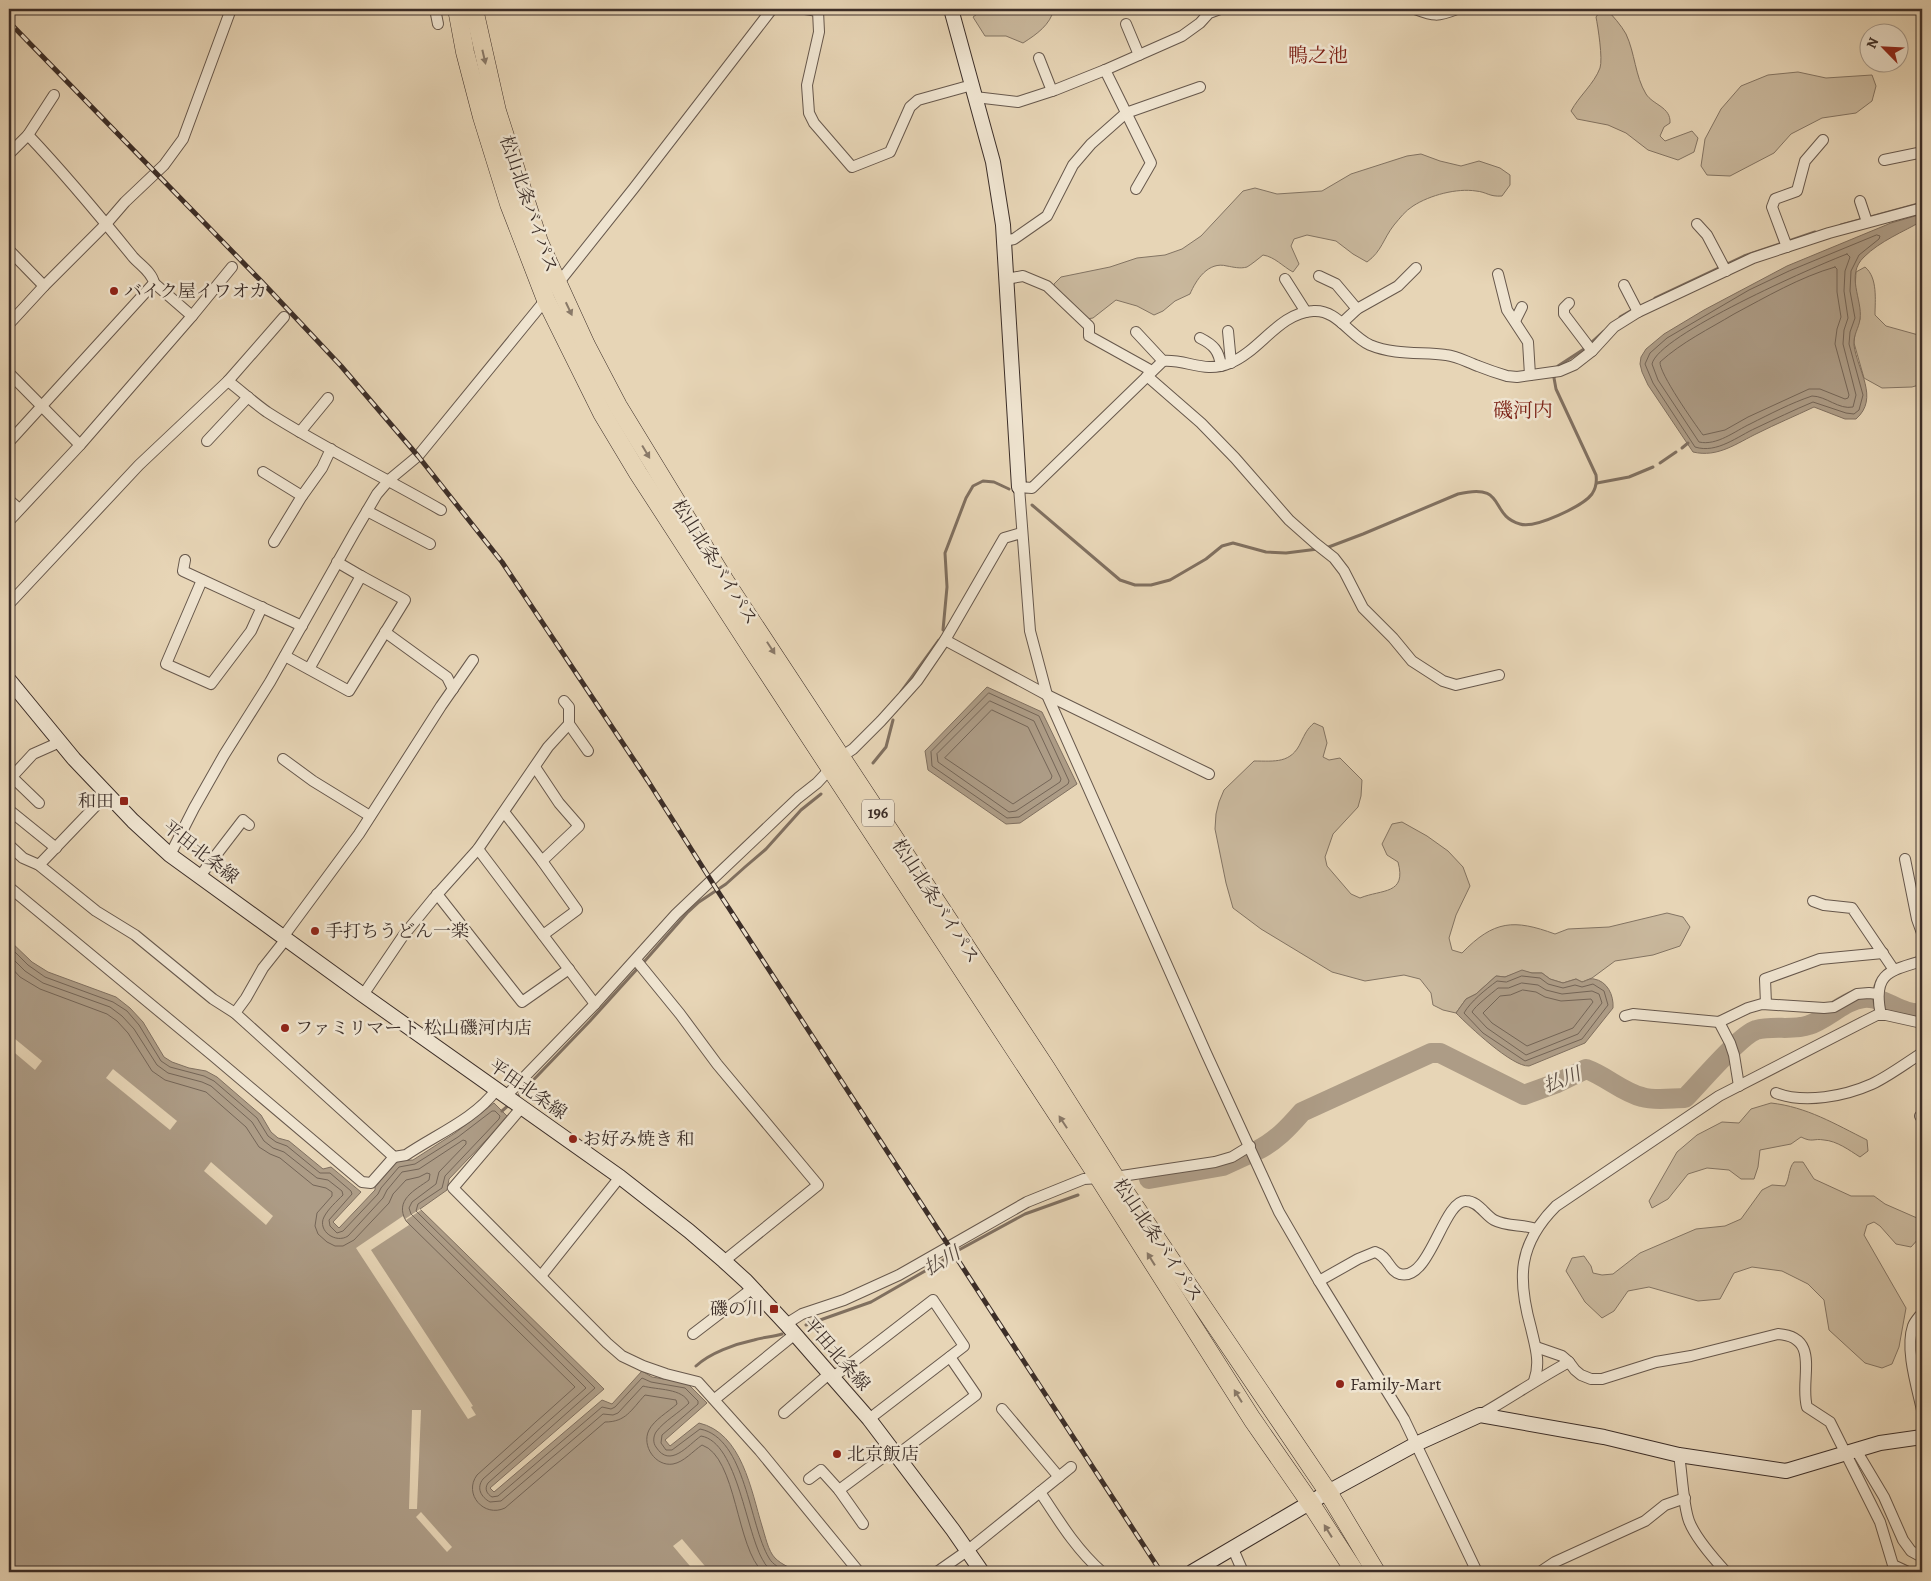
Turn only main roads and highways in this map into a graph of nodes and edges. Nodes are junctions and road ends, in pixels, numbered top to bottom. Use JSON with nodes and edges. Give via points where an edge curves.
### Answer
{"nodes":[{"id":1,"x":457,"y":9,"type":"edge"},
{"id":2,"x":474,"y":9,"type":"edge"},
{"id":3,"x":951,"y":9,"type":"edge"},
{"id":4,"x":1019,"y":487,"type":"road end"},
{"id":5,"x":9,"y":680,"type":"edge"},
{"id":6,"x":836,"y":763,"type":"junction"},
{"id":7,"x":1107,"y":1178,"type":"junction"},
{"id":8,"x":1922,"y":1437,"type":"edge"},
{"id":9,"x":1328,"y":1492,"type":"junction"},
{"id":10,"x":1311,"y":1504,"type":"junction"},
{"id":11,"x":982,"y":1572,"type":"edge"},
{"id":12,"x":1192,"y":1572,"type":"edge"},
{"id":13,"x":1355,"y":1572,"type":"edge"},
{"id":14,"x":1376,"y":1572,"type":"edge"}],
"edges":[{"from":1,"to":6,"type":"highway","name":"松山北条バイパス","number":"196","via":[[480,109],[509,204],[546,300],[602,413],[638,473]]},
{"from":2,"to":6,"type":"highway","name":"松山北条バイパス","number":"196","one_way":true,"via":[[497,111],[539,242],[586,345],[618,406]]},
{"from":3,"to":4,"type":"main road","via":[[993,162],[1004,241]]},
{"from":5,"to":11,"type":"main road","name":"平田北条線","via":[[107,794],[170,855],[620,1177],[724,1261],[753,1288],[869,1419]]},
{"from":6,"to":7,"type":"highway","name":"松山北条バイパス","number":"196"},
{"from":7,"to":9,"type":"highway","name":"松山北条バイパス","number":"196"},
{"from":10,"to":7,"type":"highway","name":"松山北条バイパス","number":"196","one_way":true,"via":[[1252,1419]]},
{"from":8,"to":9,"type":"main road","via":[[1880,1443],[1786,1471],[1679,1455],[1604,1437],[1480,1415],[1416,1444]]},
{"from":9,"to":10,"type":"main road"},
{"from":9,"to":14,"type":"highway","name":"松山北条バイパス","number":"196"},
{"from":10,"to":12,"type":"main road"},
{"from":13,"to":10,"type":"highway","name":"松山北条バイパス","number":"196","one_way":true}]}
